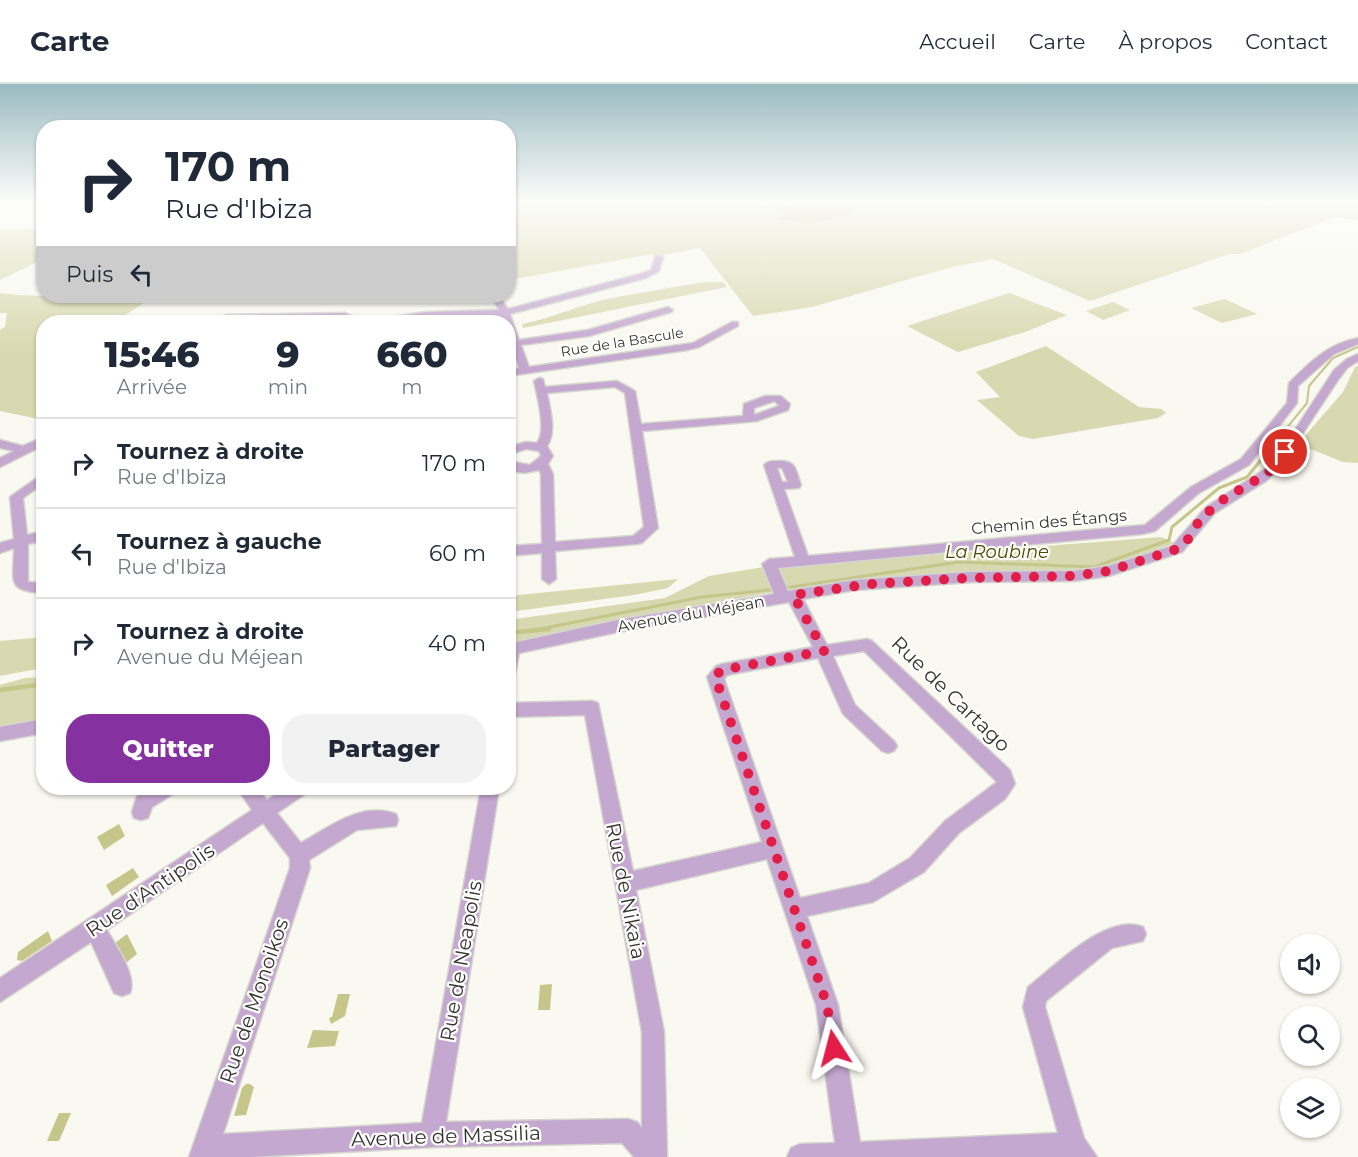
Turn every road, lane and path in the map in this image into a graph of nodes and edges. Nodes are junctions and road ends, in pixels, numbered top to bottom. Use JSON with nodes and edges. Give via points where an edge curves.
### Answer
{"nodes":[{"id":1,"x":658,"y":257,"type":"dead end"},
{"id":2,"x":499,"y":303,"type":"edge"},
{"id":3,"x":668,"y":309,"type":"dead end"},
{"id":4,"x":505,"y":313,"type":"junction"},
{"id":5,"x":426,"y":315,"type":"edge"},
{"id":6,"x":735,"y":324,"type":"dead end"},
{"id":7,"x":1358,"y":341,"type":"edge"},
{"id":8,"x":516,"y":342,"type":"edge"},
{"id":9,"x":516,"y":349,"type":"edge"},
{"id":10,"x":1358,"y":357,"type":"edge"},
{"id":11,"x":530,"y":370,"type":"junction"},
{"id":12,"x":516,"y":372,"type":"edge"},
{"id":13,"x":542,"y":390,"type":"junction"},
{"id":14,"x":749,"y":418,"type":"dead end"},
{"id":15,"x":636,"y":428,"type":"junction"},
{"id":16,"x":0,"y":444,"type":"edge"},
{"id":17,"x":36,"y":444,"type":"edge"},
{"id":18,"x":540,"y":447,"type":"junction"},
{"id":19,"x":516,"y":448,"type":"edge"},
{"id":20,"x":23,"y":450,"type":"junction"},
{"id":21,"x":0,"y":463,"type":"edge"},
{"id":22,"x":542,"y":464,"type":"junction"},
{"id":23,"x":516,"y":468,"type":"edge"},
{"id":24,"x":36,"y":483,"type":"edge"},
{"id":25,"x":777,"y":486,"type":"dead end"},
{"id":26,"x":36,"y":537,"type":"edge"},
{"id":27,"x":21,"y":542,"type":"junction"},
{"id":28,"x":0,"y":548,"type":"edge"},
{"id":29,"x":548,"y":548,"type":"junction"},
{"id":30,"x":516,"y":550,"type":"edge"},
{"id":31,"x":803,"y":560,"type":"junction"},
{"id":32,"x":549,"y":579,"type":"dead end"},
{"id":33,"x":36,"y":589,"type":"edge"},
{"id":34,"x":788,"y":596,"type":"junction"},
{"id":35,"x":516,"y":648,"type":"edge"},
{"id":36,"x":824,"y":651,"type":"junction"},
{"id":37,"x":516,"y":710,"type":"edge"},
{"id":38,"x":36,"y":727,"type":"edge"},
{"id":39,"x":0,"y":734,"type":"edge"},
{"id":40,"x":888,"y":746,"type":"dead end"},
{"id":41,"x":156,"y":795,"type":"edge"},
{"id":42,"x":252,"y":795,"type":"edge"},
{"id":43,"x":289,"y":795,"type":"edge"},
{"id":44,"x":489,"y":795,"type":"edge"},
{"id":45,"x":141,"y":812,"type":"dead end"},
{"id":46,"x":265,"y":812,"type":"junction"},
{"id":47,"x":388,"y":820,"type":"dead end"},
{"id":48,"x":774,"y":848,"type":"junction"},
{"id":49,"x":300,"y":855,"type":"junction"},
{"id":50,"x":624,"y":883,"type":"junction"},
{"id":51,"x":795,"y":909,"type":"junction"},
{"id":52,"x":95,"y":928,"type":"junction"},
{"id":53,"x":1136,"y":934,"type":"dead end"},
{"id":54,"x":122,"y":985,"type":"dead end"},
{"id":55,"x":0,"y":991,"type":"edge"},
{"id":56,"x":432,"y":1135,"type":"junction"},
{"id":57,"x":1079,"y":1151,"type":"edge"},
{"id":58,"x":204,"y":1152,"type":"edge"},
{"id":59,"x":850,"y":1156,"type":"edge"},
{"id":60,"x":652,"y":1157,"type":"edge"},
{"id":61,"x":800,"y":1157,"type":"edge"}],
"edges":[{"from":1,"to":4,"type":"street","via":[[655,271],[643,276]]},
{"from":2,"to":4,"type":"street"},
{"from":3,"to":8,"type":"street","via":[[589,333]]},
{"from":4,"to":5,"type":"street"},
{"from":6,"to":11,"type":"street","name":"Rue de la Bascule","via":[[696,345]]},
{"from":7,"to":31,"type":"street","name":"Chemin des Étangs","via":[[1328,352],[1293,385],[1292,403],[1245,462],[1195,490],[1150,528]]},
{"from":9,"to":11,"type":"street"},
{"from":10,"to":34,"type":"street","name":"Avenue du Méjean","via":[[1331,379],[1275,467],[1201,518],[1185,544],[1177,549],[1109,571],[1086,574],[865,584]]},
{"from":11,"to":12,"type":"street","name":"Rue de la Bascule"},
{"from":11,"to":13,"type":"street"},
{"from":13,"to":15,"type":"street","via":[[617,384],[630,391]]},
{"from":13,"to":18,"type":"street","via":[[546,439]]},
{"from":14,"to":15,"type":"street"},
{"from":15,"to":29,"type":"street","via":[[651,528],[637,540]]},
{"from":16,"to":20,"type":"street"},
{"from":17,"to":20,"type":"street"},
{"from":18,"to":19,"type":"street"},
{"from":18,"to":22,"type":"street","via":[[547,456]]},
{"from":20,"to":21,"type":"street"},
{"from":22,"to":23,"type":"street","via":[[522,470]]},
{"from":22,"to":29,"type":"street","via":[[547,474]]},
{"from":24,"to":27,"type":"street","via":[[16,498]]},
{"from":25,"to":31,"type":"street"},
{"from":26,"to":27,"type":"street"},
{"from":27,"to":28,"type":"street"},
{"from":27,"to":33,"type":"street","via":[[22,586]]},
{"from":29,"to":30,"type":"street"},
{"from":29,"to":32,"type":"street"},
{"from":31,"to":34,"type":"street","name":"Chemin des Étangs","via":[[771,566]]},
{"from":34,"to":35,"type":"street","name":"Avenue du Méjean"},
{"from":34,"to":36,"type":"street"},
{"from":36,"to":40,"type":"street","via":[[849,709]]},
{"from":36,"to":48,"type":"street","via":[[722,670],[715,676]]},
{"from":36,"to":51,"type":"street","name":"Rue de Cartago","via":[[867,645],[1004,776],[1006,784],[952,827],[917,865],[873,892]]},
{"from":37,"to":50,"type":"street","name":"Rue de Nikaia","via":[[592,708]]},
{"from":38,"to":39,"type":"street"},
{"from":41,"to":45,"type":"street","via":[[144,802]]},
{"from":42,"to":46,"type":"street"},
{"from":43,"to":46,"type":"street","name":"Rue d'Antipolis"},
{"from":44,"to":56,"type":"street","name":"Rue de Neapolis"},
{"from":46,"to":49,"type":"street"},
{"from":46,"to":52,"type":"street","name":"Rue d'Antipolis"},
{"from":47,"to":49,"type":"street","via":[[354,822]]},
{"from":48,"to":50,"type":"street"},
{"from":48,"to":51,"type":"street"},
{"from":49,"to":58,"type":"street","name":"Rue de Monoikos","via":[[300,868]]},
{"from":50,"to":60,"type":"street","name":"Rue de Nikaia","via":[[652,1032]]},
{"from":51,"to":59,"type":"street","via":[[827,1005]]},
{"from":52,"to":54,"type":"street"},
{"from":52,"to":55,"type":"street","name":"Rue d'Antipolis"},
{"from":53,"to":57,"type":"street","via":[[1108,938],[1036,995],[1034,1007]]},
{"from":56,"to":58,"type":"street","name":"Avenue de Massilia"},
{"from":56,"to":60,"type":"street","name":"Avenue de Massilia","via":[[628,1131]]},
{"from":57,"to":59,"type":"street"},
{"from":59,"to":61,"type":"street"}]}
